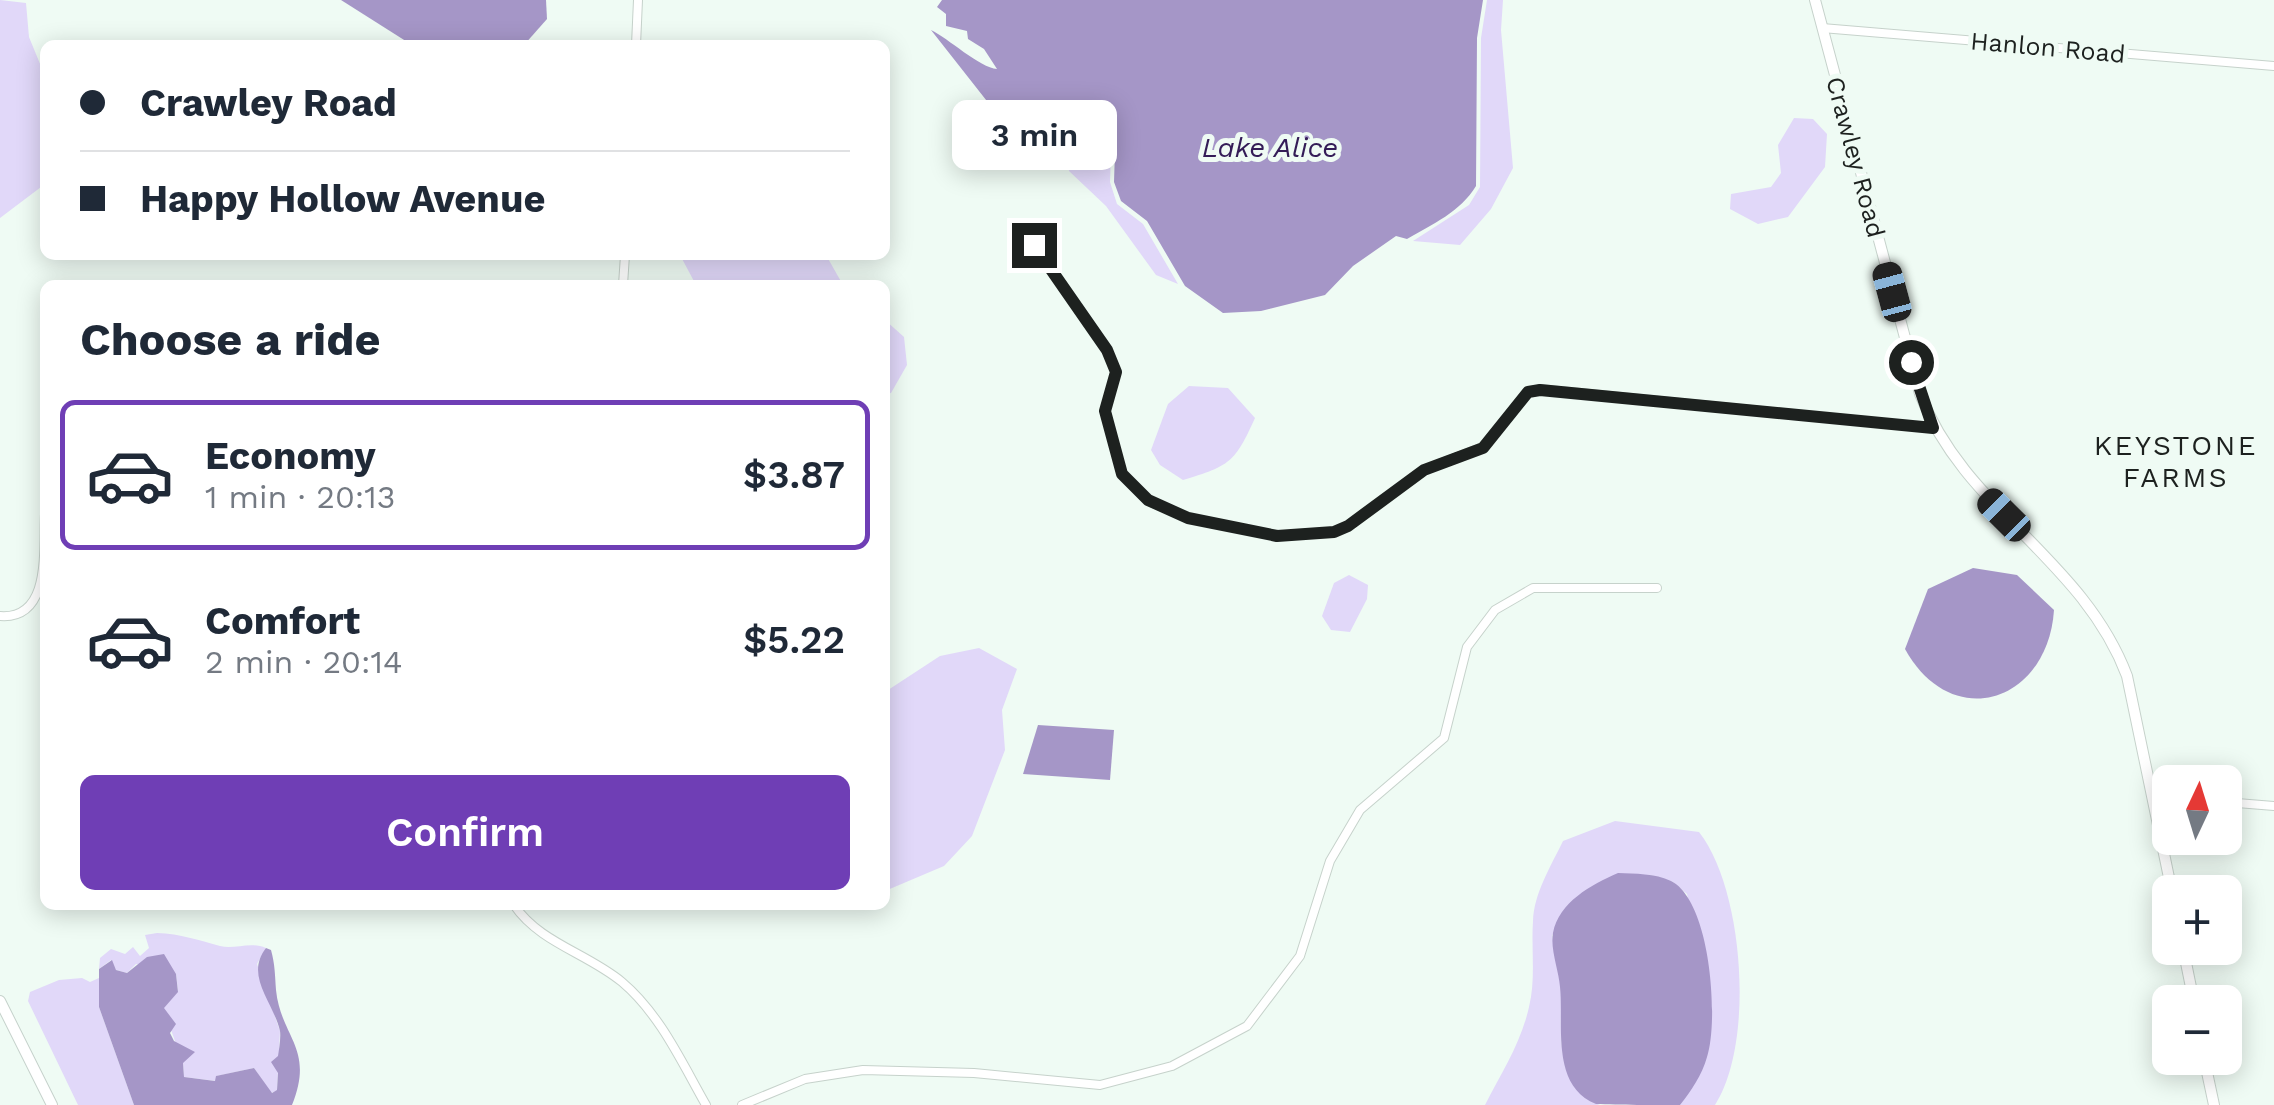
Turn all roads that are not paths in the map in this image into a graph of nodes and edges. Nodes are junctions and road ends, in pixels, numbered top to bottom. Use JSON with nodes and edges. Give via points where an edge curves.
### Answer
{"nodes":[{"id":1,"x":638,"y":0,"type":"edge"},
{"id":2,"x":1815,"y":0,"type":"edge"},
{"id":3,"x":1822,"y":28,"type":"junction"},
{"id":4,"x":636,"y":40,"type":"edge"},
{"id":5,"x":2274,"y":66,"type":"edge"},
{"id":6,"x":1034,"y":245,"type":"dead end"},
{"id":7,"x":1933,"y":428,"type":"junction"},
{"id":8,"x":1657,"y":588,"type":"dead end"},
{"id":9,"x":40,"y":592,"type":"edge"},
{"id":10,"x":0,"y":616,"type":"edge"},
{"id":11,"x":2152,"y":787,"type":"edge"},
{"id":12,"x":2242,"y":803,"type":"edge"},
{"id":13,"x":2274,"y":806,"type":"edge"},
{"id":14,"x":519,"y":910,"type":"edge"},
{"id":15,"x":0,"y":1000,"type":"edge"},
{"id":16,"x":2208,"y":1075,"type":"edge"},
{"id":17,"x":52,"y":1105,"type":"edge"},
{"id":18,"x":706,"y":1105,"type":"edge"},
{"id":19,"x":742,"y":1105,"type":"edge"},
{"id":20,"x":2214,"y":1105,"type":"edge"}],
"edges":[{"from":1,"to":4,"type":"street"},
{"from":2,"to":3,"type":"street","name":"Crawley Road"},
{"from":3,"to":5,"type":"street","name":"Hanlon Road"},
{"from":3,"to":7,"type":"street","name":"Crawley Road"},
{"from":6,"to":7,"type":"street","via":[[1116,372],[1105,411],[1122,474],[1148,500],[1239,530],[1306,536],[1348,526],[1424,470],[1483,448],[1528,392],[1540,390]]},
{"from":7,"to":11,"type":"street","name":"Crawley Road","via":[[1964,474],[2100,618],[2127,676]]},
{"from":8,"to":19,"type":"street","via":[[1532,588],[1496,610],[1466,648],[1444,738],[1360,810],[1330,860],[1300,956],[1247,1026],[1172,1066],[1100,1084],[863,1070],[805,1080]]},
{"from":9,"to":10,"type":"street","via":[[27,609]]},
{"from":12,"to":13,"type":"street"},
{"from":14,"to":18,"type":"street","via":[[546,937],[640,998]]},
{"from":15,"to":17,"type":"street"},
{"from":16,"to":20,"type":"street"}]}
